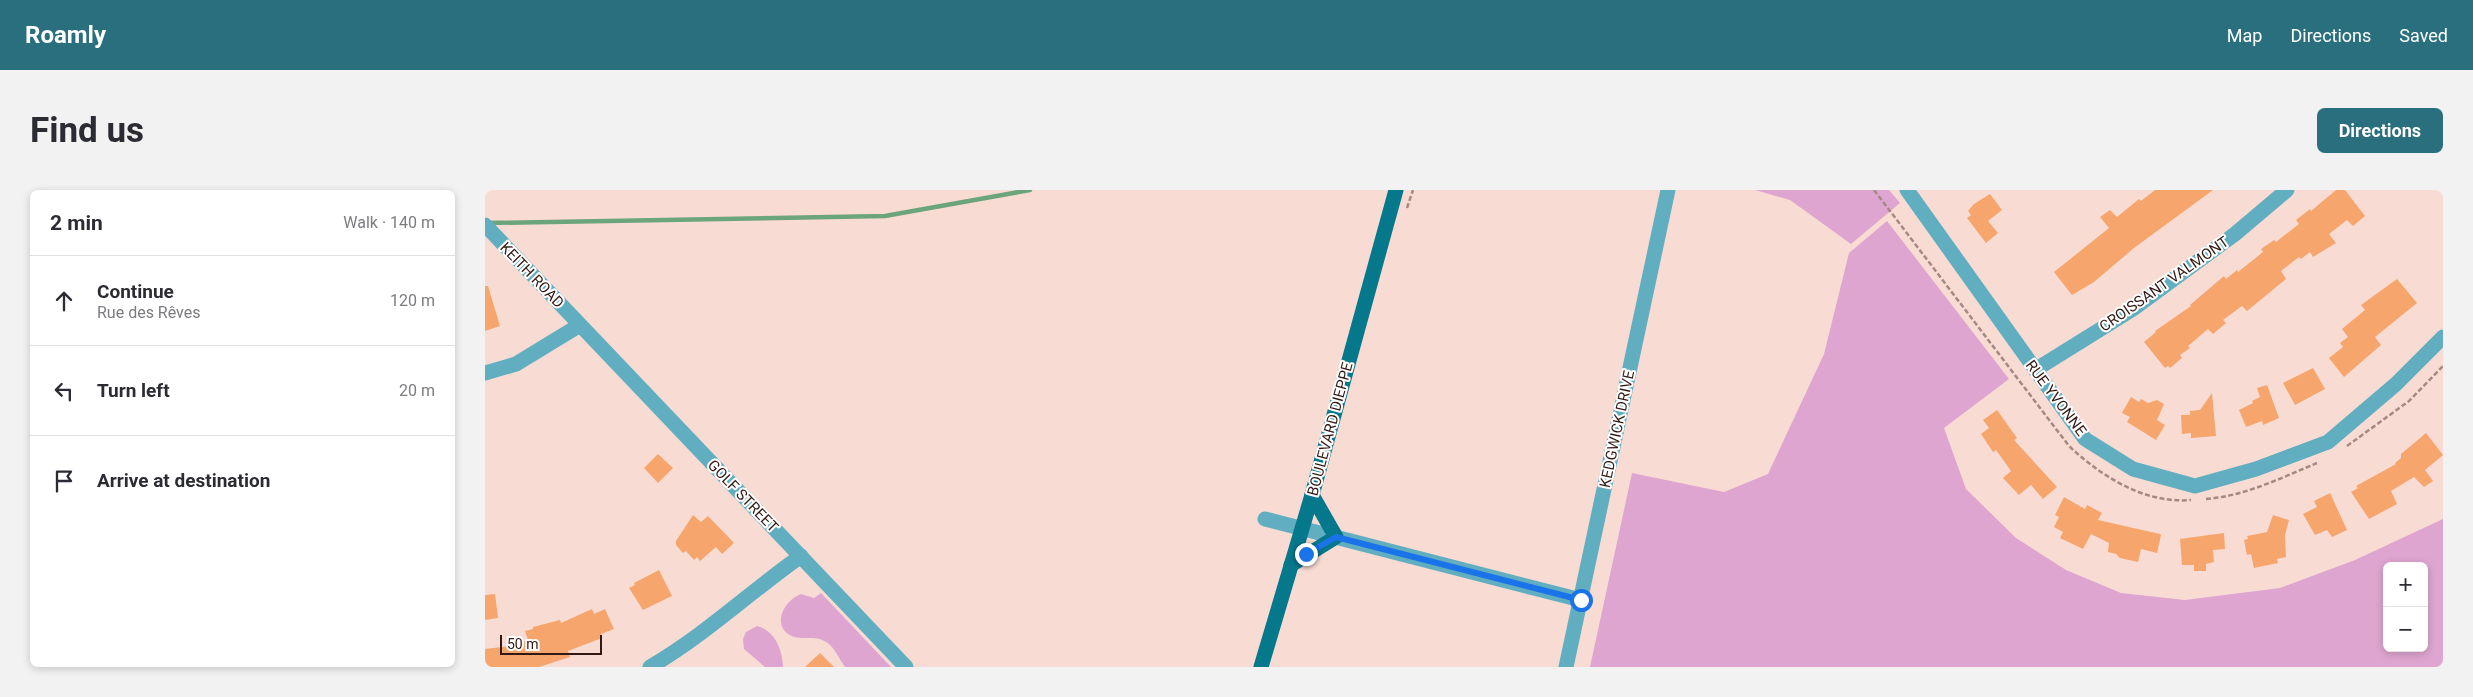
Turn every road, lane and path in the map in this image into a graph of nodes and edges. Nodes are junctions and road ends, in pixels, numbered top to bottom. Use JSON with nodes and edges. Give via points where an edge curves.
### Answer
{"nodes":[{"id":1,"x":1397,"y":190,"type":"edge"},
{"id":2,"x":1668,"y":190,"type":"edge"},
{"id":3,"x":1874,"y":190,"type":"edge"},
{"id":4,"x":2287,"y":190,"type":"edge"},
{"id":5,"x":1912,"y":192,"type":"edge"},
{"id":6,"x":485,"y":225,"type":"edge"},
{"id":7,"x":580,"y":325,"type":"junction"},
{"id":8,"x":2443,"y":337,"type":"edge"},
{"id":9,"x":2443,"y":366,"type":"edge"},
{"id":10,"x":2035,"y":370,"type":"junction"},
{"id":11,"x":485,"y":373,"type":"edge"},
{"id":12,"x":2343,"y":448,"type":"dead end"},
{"id":13,"x":2317,"y":462,"type":"dead end"},
{"id":14,"x":1312,"y":495,"type":"junction"},
{"id":15,"x":1265,"y":519,"type":"dead end"},
{"id":16,"x":1302,"y":528,"type":"junction"},
{"id":17,"x":1336,"y":537,"type":"junction"},
{"id":18,"x":801,"y":556,"type":"junction"},
{"id":19,"x":1291,"y":565,"type":"junction"},
{"id":20,"x":1581,"y":600,"type":"junction"},
{"id":21,"x":650,"y":667,"type":"edge"},
{"id":22,"x":906,"y":667,"type":"edge"},
{"id":23,"x":1261,"y":667,"type":"edge"},
{"id":24,"x":1566,"y":667,"type":"edge"}],
"edges":[{"from":1,"to":14,"type":"main road","name":"BOULEVARD DIEPPE"},
{"from":2,"to":20,"type":"street","name":"KEDGWICK DRIVE"},
{"from":3,"to":13,"type":"path","via":[[2069,446],[2090,466],[2145,494],[2182,501],[2223,498],[2267,485]]},
{"from":4,"to":10,"type":"street","name":"CROISSANT VALMONT","via":[[2235,234],[2133,309]]},
{"from":5,"to":10,"type":"street","name":"RUE YVONNE","via":[[1932,228]]},
{"from":6,"to":7,"type":"street","name":"KEITH ROAD"},
{"from":7,"to":11,"type":"street","via":[[517,364]]},
{"from":7,"to":18,"type":"street","name":"GOLF STREET"},
{"from":8,"to":10,"type":"street","name":"RUE YVONNE","via":[[2396,384],[2328,442],[2256,469],[2195,486],[2133,469],[2085,438]]},
{"from":9,"to":12,"type":"path","via":[[2409,401]]},
{"from":14,"to":16,"type":"main road","name":"BOULEVARD DIEPPE"},
{"from":14,"to":17,"type":"main road"},
{"from":15,"to":16,"type":"street"},
{"from":16,"to":17,"type":"street"},
{"from":16,"to":19,"type":"main road","name":"BOULEVARD DIEPPE"},
{"from":17,"to":19,"type":"main road"},
{"from":17,"to":20,"type":"street"},
{"from":18,"to":21,"type":"street","via":[[685,646]]},
{"from":18,"to":22,"type":"street","name":"GOLF STREET"},
{"from":19,"to":23,"type":"main road","name":"BOULEVARD DIEPPE"},
{"from":20,"to":24,"type":"street","name":"KEDGWICK DRIVE"}]}
